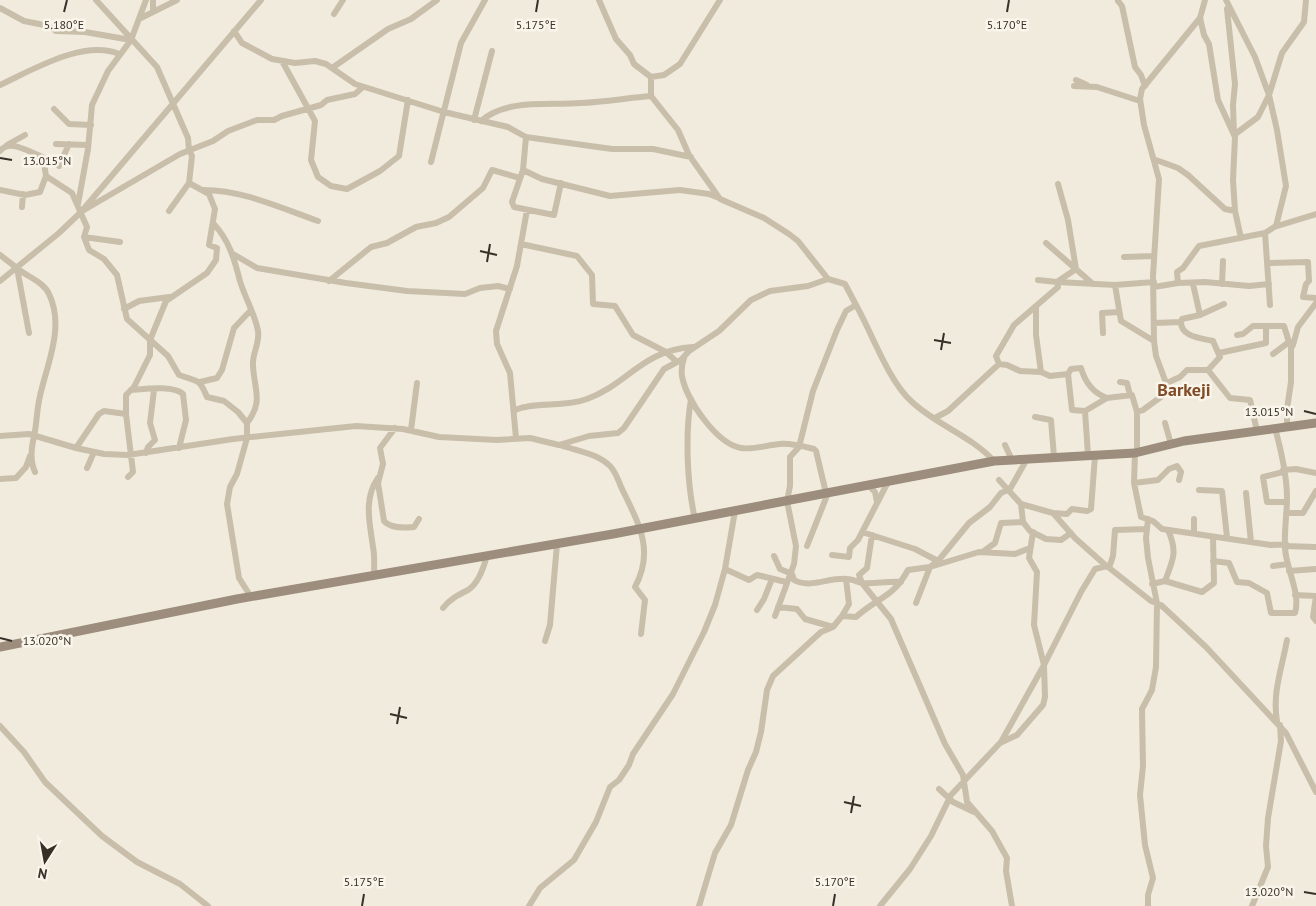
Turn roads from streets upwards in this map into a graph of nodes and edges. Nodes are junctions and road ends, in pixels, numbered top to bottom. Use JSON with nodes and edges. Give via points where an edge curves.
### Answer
{"nodes":[{"id":1,"x":96,"y":0,"type":"edge"},
{"id":2,"x":139,"y":0,"type":"edge"},
{"id":3,"x":146,"y":0,"type":"edge"},
{"id":4,"x":153,"y":0,"type":"edge"},
{"id":5,"x":177,"y":0,"type":"edge"},
{"id":6,"x":262,"y":0,"type":"edge"},
{"id":7,"x":343,"y":0,"type":"edge"},
{"id":8,"x":437,"y":0,"type":"edge"},
{"id":9,"x":485,"y":0,"type":"edge"},
{"id":10,"x":599,"y":0,"type":"edge"},
{"id":11,"x":720,"y":0,"type":"edge"},
{"id":12,"x":1205,"y":0,"type":"edge"},
{"id":13,"x":1226,"y":0,"type":"edge"},
{"id":14,"x":1306,"y":0,"type":"edge"},
{"id":15,"x":1118,"y":1,"type":"dead end"},
{"id":16,"x":0,"y":8,"type":"edge"},
{"id":17,"x":144,"y":9,"type":"junction"},
{"id":18,"x":153,"y":12,"type":"junction"},
{"id":19,"x":334,"y":14,"type":"dead end"},
{"id":20,"x":141,"y":18,"type":"junction"},
{"id":21,"x":1200,"y":18,"type":"junction"},
{"id":22,"x":234,"y":31,"type":"junction"},
{"id":23,"x":131,"y":40,"type":"junction"},
{"id":24,"x":492,"y":51,"type":"dead end"},
{"id":25,"x":119,"y":54,"type":"junction"},
{"id":26,"x":282,"y":61,"type":"junction"},
{"id":27,"x":332,"y":68,"type":"junction"},
{"id":28,"x":650,"y":77,"type":"junction"},
{"id":29,"x":1075,"y":83,"type":"dead end"},
{"id":30,"x":0,"y":85,"type":"edge"},
{"id":31,"x":1145,"y":86,"type":"junction"},
{"id":32,"x":363,"y":87,"type":"junction"},
{"id":33,"x":1268,"y":95,"type":"junction"},
{"id":34,"x":651,"y":96,"type":"junction"},
{"id":35,"x":408,"y":100,"type":"junction"},
{"id":36,"x":1140,"y":101,"type":"junction"},
{"id":37,"x":174,"y":103,"type":"junction"},
{"id":38,"x":54,"y":109,"type":"dead end"},
{"id":39,"x":308,"y":109,"type":"junction"},
{"id":40,"x":444,"y":112,"type":"junction"},
{"id":41,"x":478,"y":120,"type":"junction"},
{"id":42,"x":91,"y":125,"type":"junction"},
{"id":43,"x":25,"y":135,"type":"dead end"},
{"id":44,"x":1234,"y":135,"type":"junction"},
{"id":45,"x":526,"y":137,"type":"junction"},
{"id":46,"x":56,"y":144,"type":"dead end"},
{"id":47,"x":68,"y":144,"type":"junction"},
{"id":48,"x":88,"y":145,"type":"junction"},
{"id":49,"x":2,"y":148,"type":"edge"},
{"id":50,"x":189,"y":150,"type":"junction"},
{"id":51,"x":691,"y":158,"type":"junction"},
{"id":52,"x":1156,"y":160,"type":"junction"},
{"id":53,"x":431,"y":162,"type":"dead end"},
{"id":54,"x":59,"y":166,"type":"dead end"},
{"id":55,"x":522,"y":170,"type":"junction"},
{"id":56,"x":46,"y":176,"type":"junction"},
{"id":57,"x":520,"y":178,"type":"junction"},
{"id":58,"x":189,"y":183,"type":"junction"},
{"id":59,"x":560,"y":183,"type":"junction"},
{"id":60,"x":1058,"y":184,"type":"dead end"},
{"id":61,"x":0,"y":190,"type":"edge"},
{"id":62,"x":203,"y":190,"type":"junction"},
{"id":63,"x":23,"y":194,"type":"junction"},
{"id":64,"x":720,"y":199,"type":"junction"},
{"id":65,"x":22,"y":207,"type":"dead end"},
{"id":66,"x":79,"y":209,"type":"junction"},
{"id":67,"x":527,"y":210,"type":"junction"},
{"id":68,"x":1235,"y":211,"type":"junction"},
{"id":69,"x":169,"y":212,"type":"dead end"},
{"id":70,"x":1316,"y":214,"type":"edge"},
{"id":71,"x":318,"y":221,"type":"dead end"},
{"id":72,"x":213,"y":223,"type":"junction"},
{"id":73,"x":1274,"y":227,"type":"junction"},
{"id":74,"x":1265,"y":233,"type":"junction"},
{"id":75,"x":84,"y":237,"type":"junction"},
{"id":76,"x":1241,"y":238,"type":"junction"},
{"id":77,"x":120,"y":242,"type":"dead end"},
{"id":78,"x":1046,"y":242,"type":"dead end"},
{"id":79,"x":520,"y":244,"type":"junction"},
{"id":80,"x":233,"y":254,"type":"junction"},
{"id":81,"x":0,"y":255,"type":"edge"},
{"id":82,"x":1154,"y":256,"type":"junction"},
{"id":83,"x":1124,"y":257,"type":"dead end"},
{"id":84,"x":1223,"y":261,"type":"dead end"},
{"id":85,"x":1268,"y":263,"type":"junction"},
{"id":86,"x":17,"y":268,"type":"junction"},
{"id":87,"x":1076,"y":269,"type":"junction"},
{"id":88,"x":828,"y":279,"type":"junction"},
{"id":89,"x":1038,"y":280,"type":"dead end"},
{"id":90,"x":0,"y":281,"type":"edge"},
{"id":91,"x":329,"y":281,"type":"junction"},
{"id":92,"x":1058,"y":282,"type":"junction"},
{"id":93,"x":1178,"y":283,"type":"junction"},
{"id":94,"x":1093,"y":284,"type":"junction"},
{"id":95,"x":1193,"y":284,"type":"junction"},
{"id":96,"x":1222,"y":284,"type":"junction"},
{"id":97,"x":1269,"y":284,"type":"junction"},
{"id":98,"x":1115,"y":285,"type":"junction"},
{"id":99,"x":1154,"y":285,"type":"junction"},
{"id":100,"x":510,"y":289,"type":"junction"},
{"id":101,"x":170,"y":297,"type":"junction"},
{"id":102,"x":1316,"y":298,"type":"edge"},
{"id":103,"x":1316,"y":303,"type":"edge"},
{"id":104,"x":1224,"y":304,"type":"dead end"},
{"id":105,"x":856,"y":305,"type":"junction"},
{"id":106,"x":1270,"y":305,"type":"dead end"},
{"id":107,"x":1036,"y":308,"type":"junction"},
{"id":108,"x":124,"y":309,"type":"junction"},
{"id":109,"x":251,"y":310,"type":"junction"},
{"id":110,"x":1119,"y":312,"type":"junction"},
{"id":111,"x":1200,"y":315,"type":"junction"},
{"id":112,"x":1181,"y":322,"type":"junction"},
{"id":113,"x":1154,"y":323,"type":"junction"},
{"id":114,"x":1266,"y":327,"type":"junction"},
{"id":115,"x":1298,"y":327,"type":"junction"},
{"id":116,"x":1285,"y":328,"type":"junction"},
{"id":117,"x":1103,"y":332,"type":"dead end"},
{"id":118,"x":29,"y":333,"type":"dead end"},
{"id":119,"x":1237,"y":335,"type":"dead end"},
{"id":120,"x":150,"y":340,"type":"junction"},
{"id":121,"x":1154,"y":341,"type":"junction"},
{"id":122,"x":1291,"y":344,"type":"junction"},
{"id":123,"x":694,"y":347,"type":"junction"},
{"id":124,"x":666,"y":352,"type":"junction"},
{"id":125,"x":1219,"y":353,"type":"junction"},
{"id":126,"x":1273,"y":354,"type":"dead end"},
{"id":127,"x":685,"y":355,"type":"junction"},
{"id":128,"x":677,"y":362,"type":"junction"},
{"id":129,"x":999,"y":364,"type":"junction"},
{"id":130,"x":1208,"y":370,"type":"junction"},
{"id":131,"x":1041,"y":372,"type":"junction"},
{"id":132,"x":1068,"y":374,"type":"junction"},
{"id":133,"x":200,"y":382,"type":"junction"},
{"id":134,"x":1120,"y":382,"type":"dead end"},
{"id":135,"x":417,"y":383,"type":"dead end"},
{"id":136,"x":1167,"y":383,"type":"junction"},
{"id":137,"x":131,"y":390,"type":"junction"},
{"id":138,"x":154,"y":390,"type":"junction"},
{"id":139,"x":1130,"y":395,"type":"junction"},
{"id":140,"x":691,"y":398,"type":"junction"},
{"id":141,"x":1107,"y":398,"type":"junction"},
{"id":142,"x":515,"y":410,"type":"junction"},
{"id":143,"x":1085,"y":411,"type":"junction"},
{"id":144,"x":1137,"y":412,"type":"junction"},
{"id":145,"x":126,"y":414,"type":"junction"},
{"id":146,"x":1035,"y":417,"type":"dead end"},
{"id":147,"x":935,"y":418,"type":"junction"},
{"id":148,"x":1166,"y":423,"type":"dead end"},
{"id":149,"x":1316,"y":423,"type":"edge"},
{"id":150,"x":247,"y":424,"type":"junction"},
{"id":151,"x":1287,"y":427,"type":"junction"},
{"id":152,"x":394,"y":428,"type":"junction"},
{"id":153,"x":1275,"y":428,"type":"junction"},
{"id":154,"x":411,"y":430,"type":"junction"},
{"id":155,"x":1257,"y":431,"type":"junction"},
{"id":156,"x":34,"y":435,"type":"junction"},
{"id":157,"x":0,"y":436,"type":"edge"},
{"id":158,"x":247,"y":438,"type":"junction"},
{"id":159,"x":516,"y":438,"type":"junction"},
{"id":160,"x":1171,"y":444,"type":"junction"},
{"id":161,"x":559,"y":445,"type":"junction"},
{"id":162,"x":799,"y":445,"type":"junction"},
{"id":163,"x":1004,"y":445,"type":"dead end"},
{"id":164,"x":76,"y":448,"type":"junction"},
{"id":165,"x":180,"y":448,"type":"junction"},
{"id":166,"x":94,"y":452,"type":"junction"},
{"id":167,"x":1136,"y":452,"type":"junction"},
{"id":168,"x":146,"y":453,"type":"junction"},
{"id":169,"x":129,"y":455,"type":"junction"},
{"id":170,"x":1091,"y":456,"type":"junction"},
{"id":171,"x":1054,"y":457,"type":"junction"},
{"id":172,"x":1026,"y":459,"type":"junction"},
{"id":173,"x":1012,"y":460,"type":"junction"},
{"id":174,"x":994,"y":461,"type":"junction"},
{"id":175,"x":87,"y":468,"type":"dead end"},
{"id":176,"x":1283,"y":471,"type":"junction"},
{"id":177,"x":36,"y":472,"type":"dead end"},
{"id":178,"x":1316,"y":473,"type":"edge"},
{"id":179,"x":380,"y":475,"type":"junction"},
{"id":180,"x":128,"y":476,"type":"dead end"},
{"id":181,"x":0,"y":479,"type":"edge"},
{"id":182,"x":1000,"y":480,"type":"dead end"},
{"id":183,"x":1179,"y":480,"type":"dead end"},
{"id":184,"x":888,"y":482,"type":"junction"},
{"id":185,"x":1134,"y":483,"type":"junction"},
{"id":186,"x":868,"y":485,"type":"junction"},
{"id":187,"x":1010,"y":488,"type":"junction"},
{"id":188,"x":1199,"y":490,"type":"dead end"},
{"id":189,"x":1316,"y":491,"type":"edge"},
{"id":190,"x":827,"y":493,"type":"junction"},
{"id":191,"x":1246,"y":493,"type":"dead end"},
{"id":192,"x":787,"y":501,"type":"junction"},
{"id":193,"x":877,"y":502,"type":"junction"},
{"id":194,"x":1287,"y":502,"type":"junction"},
{"id":195,"x":1021,"y":504,"type":"junction"},
{"id":196,"x":735,"y":511,"type":"junction"},
{"id":197,"x":1053,"y":513,"type":"junction"},
{"id":198,"x":1286,"y":513,"type":"junction"},
{"id":199,"x":419,"y":518,"type":"dead end"},
{"id":200,"x":695,"y":519,"type":"junction"},
{"id":201,"x":1148,"y":519,"type":"junction"},
{"id":202,"x":1194,"y":519,"type":"dead end"},
{"id":203,"x":1023,"y":522,"type":"junction"},
{"id":204,"x":641,"y":529,"type":"junction"},
{"id":205,"x":1147,"y":529,"type":"junction"},
{"id":206,"x":1168,"y":530,"type":"junction"},
{"id":207,"x":862,"y":532,"type":"junction"},
{"id":208,"x":1033,"y":532,"type":"junction"},
{"id":209,"x":1071,"y":532,"type":"junction"},
{"id":210,"x":1194,"y":533,"type":"junction"},
{"id":211,"x":872,"y":535,"type":"junction"},
{"id":212,"x":1213,"y":537,"type":"junction"},
{"id":213,"x":1226,"y":537,"type":"junction"},
{"id":214,"x":1251,"y":542,"type":"junction"},
{"id":215,"x":557,"y":544,"type":"junction"},
{"id":216,"x":1285,"y":545,"type":"junction"},
{"id":217,"x":807,"y":546,"type":"dead end"},
{"id":218,"x":1316,"y":547,"type":"edge"},
{"id":219,"x":1030,"y":548,"type":"junction"},
{"id":220,"x":983,"y":552,"type":"junction"},
{"id":221,"x":487,"y":555,"type":"junction"},
{"id":222,"x":832,"y":555,"type":"dead end"},
{"id":223,"x":774,"y":556,"type":"dead end"},
{"id":224,"x":938,"y":561,"type":"junction"},
{"id":225,"x":1213,"y":561,"type":"junction"},
{"id":226,"x":1273,"y":566,"type":"dead end"},
{"id":227,"x":930,"y":567,"type":"junction"},
{"id":228,"x":1108,"y":567,"type":"junction"},
{"id":229,"x":1289,"y":568,"type":"junction"},
{"id":230,"x":725,"y":569,"type":"junction"},
{"id":231,"x":1316,"y":570,"type":"edge"},
{"id":232,"x":792,"y":574,"type":"junction"},
{"id":233,"x":374,"y":575,"type":"junction"},
{"id":234,"x":772,"y":579,"type":"junction"},
{"id":235,"x":846,"y":579,"type":"junction"},
{"id":236,"x":1165,"y":581,"type":"junction"},
{"id":237,"x":786,"y":582,"type":"junction"},
{"id":238,"x":901,"y":582,"type":"junction"},
{"id":239,"x":862,"y":583,"type":"junction"},
{"id":240,"x":1152,"y":584,"type":"junction"},
{"id":241,"x":1295,"y":595,"type":"junction"},
{"id":242,"x":251,"y":597,"type":"junction"},
{"id":243,"x":876,"y":602,"type":"junction"},
{"id":244,"x":916,"y":603,"type":"dead end"},
{"id":245,"x":1157,"y":603,"type":"junction"},
{"id":246,"x":778,"y":607,"type":"junction"},
{"id":247,"x":443,"y":608,"type":"dead end"},
{"id":248,"x":757,"y":610,"type":"dead end"},
{"id":249,"x":775,"y":616,"type":"dead end"},
{"id":250,"x":842,"y":616,"type":"junction"},
{"id":251,"x":1316,"y":621,"type":"edge"},
{"id":252,"x":833,"y":627,"type":"junction"},
{"id":253,"x":641,"y":634,"type":"dead end"},
{"id":254,"x":1287,"y":640,"type":"dead end"},
{"id":255,"x":545,"y":641,"type":"dead end"},
{"id":256,"x":0,"y":647,"type":"edge"},
{"id":257,"x":1044,"y":665,"type":"junction"},
{"id":258,"x":1279,"y":724,"type":"junction"},
{"id":259,"x":0,"y":726,"type":"edge"},
{"id":260,"x":1000,"y":743,"type":"junction"},
{"id":261,"x":964,"y":780,"type":"junction"},
{"id":262,"x":939,"y":789,"type":"dead end"},
{"id":263,"x":1316,"y":792,"type":"edge"},
{"id":264,"x":949,"y":799,"type":"junction"},
{"id":265,"x":975,"y":813,"type":"junction"},
{"id":266,"x":208,"y":906,"type":"edge"},
{"id":267,"x":529,"y":906,"type":"edge"},
{"id":268,"x":699,"y":906,"type":"edge"},
{"id":269,"x":880,"y":906,"type":"edge"},
{"id":270,"x":1012,"y":906,"type":"edge"},
{"id":271,"x":1148,"y":906,"type":"edge"},
{"id":272,"x":1252,"y":906,"type":"edge"}],
"edges":[{"from":1,"to":23,"type":"street"},
{"from":2,"to":17,"type":"street"},
{"from":3,"to":17,"type":"street"},
{"from":4,"to":18,"type":"street"},
{"from":5,"to":18,"type":"street"},
{"from":6,"to":22,"type":"street"},
{"from":7,"to":19,"type":"street"},
{"from":8,"to":27,"type":"street"},
{"from":9,"to":40,"type":"street","via":[[461,43]]},
{"from":10,"to":28,"type":"street","via":[[616,39],[634,64]]},
{"from":11,"to":28,"type":"street","via":[[680,64],[664,75]]},
{"from":12,"to":21,"type":"street"},
{"from":13,"to":33,"type":"street","via":[[1256,57]]},
{"from":13,"to":44,"type":"street","via":[[1235,84]]},
{"from":14,"to":33,"type":"street","via":[[1304,22],[1282,53]]},
{"from":15,"to":31,"type":"street","via":[[1122,6],[1135,67]]},
{"from":16,"to":23,"type":"street","via":[[56,31]]},
{"from":17,"to":20,"type":"street"},
{"from":18,"to":20,"type":"street"},
{"from":20,"to":23,"type":"street"},
{"from":21,"to":31,"type":"street"},
{"from":21,"to":44,"type":"street","via":[[1209,44],[1218,100]]},
{"from":22,"to":26,"type":"street","via":[[242,43],[255,52]]},
{"from":22,"to":37,"type":"street"},
{"from":23,"to":25,"type":"street"},
{"from":23,"to":37,"type":"street","via":[[157,67]]},
{"from":24,"to":41,"type":"street"},
{"from":25,"to":30,"type":"street","via":[[108,50],[60,57]]},
{"from":25,"to":42,"type":"street","via":[[92,105]]},
{"from":26,"to":27,"type":"street","via":[[315,61]]},
{"from":26,"to":39,"type":"street"},
{"from":27,"to":32,"type":"street"},
{"from":28,"to":34,"type":"street"},
{"from":29,"to":36,"type":"street"},
{"from":31,"to":36,"type":"street"},
{"from":32,"to":35,"type":"street"},
{"from":32,"to":39,"type":"street","via":[[355,94],[327,100]]},
{"from":33,"to":44,"type":"street","via":[[1258,117]]},
{"from":33,"to":73,"type":"street","via":[[1286,186]]},
{"from":34,"to":41,"type":"street","via":[[583,103],[535,103],[490,113]]},
{"from":34,"to":51,"type":"street","via":[[678,130]]},
{"from":35,"to":39,"type":"street","via":[[398,156],[380,171],[347,189],[331,186],[318,177],[311,160],[315,121]]},
{"from":35,"to":40,"type":"street"},
{"from":36,"to":52,"type":"street","via":[[1148,142]]},
{"from":37,"to":50,"type":"street","via":[[188,138]]},
{"from":37,"to":66,"type":"street"},
{"from":38,"to":42,"type":"street","via":[[69,124]]},
{"from":39,"to":50,"type":"street","via":[[274,120],[257,120]]},
{"from":40,"to":41,"type":"street"},
{"from":40,"to":53,"type":"street"},
{"from":41,"to":45,"type":"street","via":[[508,127]]},
{"from":42,"to":48,"type":"street"},
{"from":43,"to":49,"type":"street"},
{"from":44,"to":68,"type":"street"},
{"from":45,"to":51,"type":"street","via":[[612,149],[653,149]]},
{"from":45,"to":55,"type":"street"},
{"from":46,"to":47,"type":"street"},
{"from":47,"to":48,"type":"street"},
{"from":47,"to":54,"type":"street"},
{"from":48,"to":66,"type":"street"},
{"from":49,"to":56,"type":"street","via":[[12,145],[43,157]]},
{"from":50,"to":58,"type":"street","via":[[192,156]]},
{"from":50,"to":66,"type":"street"},
{"from":51,"to":64,"type":"street"},
{"from":52,"to":68,"type":"street","via":[[1178,168],[1225,209]]},
{"from":52,"to":82,"type":"street","via":[[1160,193]]},
{"from":55,"to":57,"type":"street"},
{"from":55,"to":59,"type":"street"},
{"from":56,"to":63,"type":"street","via":[[40,192]]},
{"from":56,"to":66,"type":"street","via":[[72,193]]},
{"from":57,"to":67,"type":"street","via":[[512,202],[514,206]]},
{"from":57,"to":91,"type":"street","via":[[492,170],[483,188],[449,217],[416,226],[387,243],[371,247]]},
{"from":58,"to":62,"type":"street"},
{"from":58,"to":69,"type":"street"},
{"from":59,"to":64,"type":"street","via":[[610,196],[680,190]]},
{"from":59,"to":67,"type":"street","via":[[554,215]]},
{"from":60,"to":87,"type":"street"},
{"from":61,"to":63,"type":"street"},
{"from":62,"to":71,"type":"street","via":[[245,196]]},
{"from":62,"to":72,"type":"street","via":[[209,194],[215,209]]},
{"from":63,"to":65,"type":"street"},
{"from":64,"to":88,"type":"street","via":[[764,218],[798,241]]},
{"from":66,"to":75,"type":"street","via":[[87,227]]},
{"from":66,"to":86,"type":"street","via":[[59,233]]},
{"from":67,"to":79,"type":"street"},
{"from":68,"to":76,"type":"street"},
{"from":70,"to":73,"type":"street"},
{"from":72,"to":80,"type":"street","via":[[224,235]]},
{"from":72,"to":101,"type":"street","via":[[209,245],[217,248],[216,260],[206,273]]},
{"from":73,"to":74,"type":"street"},
{"from":74,"to":76,"type":"street"},
{"from":74,"to":85,"type":"street"},
{"from":75,"to":77,"type":"street"},
{"from":75,"to":108,"type":"street","via":[[89,250],[104,258],[117,276]]},
{"from":76,"to":93,"type":"street","via":[[1199,246],[1184,268],[1177,272]]},
{"from":78,"to":87,"type":"street"},
{"from":79,"to":100,"type":"street"},
{"from":79,"to":124,"type":"street","via":[[577,256],[592,275],[593,304],[615,306],[633,335]]},
{"from":80,"to":91,"type":"street","via":[[257,268]]},
{"from":80,"to":109,"type":"street"},
{"from":81,"to":86,"type":"street"},
{"from":82,"to":83,"type":"street"},
{"from":82,"to":99,"type":"street"},
{"from":84,"to":96,"type":"street"},
{"from":85,"to":97,"type":"street"},
{"from":85,"to":102,"type":"street","via":[[1308,262],[1309,281],[1303,297]]},
{"from":86,"to":90,"type":"street"},
{"from":86,"to":118,"type":"street"},
{"from":86,"to":156,"type":"street","via":[[38,281],[53,307],[54,344],[39,398]]},
{"from":87,"to":92,"type":"street"},
{"from":87,"to":94,"type":"street"},
{"from":88,"to":105,"type":"street","via":[[845,284]]},
{"from":88,"to":123,"type":"street","via":[[770,292],[751,300],[719,331]]},
{"from":89,"to":92,"type":"street"},
{"from":91,"to":100,"type":"street","via":[[407,291],[465,294],[480,288],[498,286]]},
{"from":92,"to":94,"type":"street"},
{"from":92,"to":107,"type":"street","via":[[1058,287]]},
{"from":93,"to":95,"type":"street"},
{"from":93,"to":99,"type":"street"},
{"from":94,"to":98,"type":"street"},
{"from":95,"to":96,"type":"street"},
{"from":95,"to":111,"type":"street"},
{"from":96,"to":97,"type":"street"},
{"from":97,"to":106,"type":"street"},
{"from":98,"to":99,"type":"street"},
{"from":98,"to":110,"type":"street"},
{"from":99,"to":113,"type":"street"},
{"from":100,"to":142,"type":"street","via":[[496,331],[497,344],[510,373]]},
{"from":101,"to":108,"type":"street","via":[[139,301]]},
{"from":101,"to":120,"type":"street"},
{"from":103,"to":115,"type":"street"},
{"from":104,"to":111,"type":"street"},
{"from":105,"to":147,"type":"street","via":[[888,371],[911,402]]},
{"from":105,"to":162,"type":"street","via":[[844,315],[817,379]]},
{"from":107,"to":129,"type":"street","via":[[1009,332],[996,356]]},
{"from":107,"to":131,"type":"street"},
{"from":108,"to":120,"type":"street","via":[[127,319]]},
{"from":109,"to":133,"type":"street","via":[[234,328],[217,378]]},
{"from":109,"to":150,"type":"street","via":[[259,333],[253,362],[258,393]]},
{"from":110,"to":117,"type":"street","via":[[1102,313]]},
{"from":110,"to":121,"type":"street","via":[[1121,321]]},
{"from":111,"to":112,"type":"street"},
{"from":112,"to":113,"type":"street"},
{"from":112,"to":125,"type":"street","via":[[1187,334],[1213,341]]},
{"from":113,"to":121,"type":"street"},
{"from":114,"to":116,"type":"street"},
{"from":114,"to":119,"type":"street","via":[[1252,326]]},
{"from":114,"to":125,"type":"street","via":[[1266,343]]},
{"from":115,"to":116,"type":"street"},
{"from":115,"to":122,"type":"street"},
{"from":116,"to":122,"type":"street"},
{"from":120,"to":133,"type":"street","via":[[168,356],[179,375]]},
{"from":120,"to":137,"type":"street","via":[[150,354]]},
{"from":121,"to":136,"type":"street","via":[[1156,356]]},
{"from":122,"to":126,"type":"street"},
{"from":122,"to":151,"type":"street"},
{"from":123,"to":124,"type":"street"},
{"from":123,"to":127,"type":"street"},
{"from":124,"to":128,"type":"street"},
{"from":124,"to":142,"type":"street","via":[[655,355],[587,399]]},
{"from":125,"to":130,"type":"street","via":[[1220,357]]},
{"from":127,"to":128,"type":"street"},
{"from":127,"to":140,"type":"street","via":[[682,377]]},
{"from":128,"to":161,"type":"street","via":[[664,369],[618,433],[589,436]]},
{"from":129,"to":131,"type":"street","via":[[1020,371]]},
{"from":129,"to":147,"type":"street","via":[[948,411]]},
{"from":130,"to":136,"type":"street","via":[[1188,370]]},
{"from":130,"to":155,"type":"street","via":[[1230,398],[1250,400]]},
{"from":131,"to":132,"type":"street","via":[[1050,376]]},
{"from":132,"to":141,"type":"street","via":[[1071,369],[1081,368],[1088,384]]},
{"from":132,"to":143,"type":"street","via":[[1072,410]]},
{"from":133,"to":150,"type":"street","via":[[207,397],[224,400]]},
{"from":134,"to":139,"type":"street","via":[[1127,383]]},
{"from":135,"to":154,"type":"street"},
{"from":136,"to":144,"type":"street","via":[[1167,394]]},
{"from":137,"to":138,"type":"street"},
{"from":137,"to":145,"type":"street","via":[[126,395]]},
{"from":138,"to":165,"type":"street","via":[[173,389],[182,394],[186,420]]},
{"from":138,"to":168,"type":"street","via":[[150,423],[155,440]]},
{"from":139,"to":141,"type":"street"},
{"from":139,"to":144,"type":"street"},
{"from":140,"to":162,"type":"street","via":[[716,433],[740,448]]},
{"from":140,"to":200,"type":"street","via":[[688,419],[689,494]]},
{"from":141,"to":143,"type":"street"},
{"from":142,"to":159,"type":"street"},
{"from":143,"to":170,"type":"street"},
{"from":144,"to":167,"type":"street"},
{"from":145,"to":164,"type":"street","via":[[104,411],[99,414]]},
{"from":145,"to":169,"type":"street","via":[[131,447]]},
{"from":146,"to":171,"type":"street","via":[[1051,420]]},
{"from":147,"to":174,"type":"street","via":[[975,443]]},
{"from":148,"to":160,"type":"street"},
{"from":149,"to":151,"type":"street"},
{"from":150,"to":158,"type":"street"},
{"from":151,"to":153,"type":"street"},
{"from":152,"to":154,"type":"street"},
{"from":152,"to":158,"type":"street","via":[[356,426]]},
{"from":152,"to":179,"type":"street","via":[[380,448],[383,464]]},
{"from":153,"to":155,"type":"street"},
{"from":153,"to":176,"type":"street"},
{"from":154,"to":159,"type":"street","via":[[439,437]]},
{"from":155,"to":160,"type":"street"},
{"from":156,"to":157,"type":"street"},
{"from":156,"to":164,"type":"street"},
{"from":156,"to":177,"type":"street","via":[[31,457]]},
{"from":156,"to":181,"type":"street","via":[[26,467],[16,478]]},
{"from":158,"to":165,"type":"street"},
{"from":158,"to":242,"type":"street","via":[[227,504],[239,578]]},
{"from":159,"to":161,"type":"street"},
{"from":160,"to":167,"type":"street"},
{"from":161,"to":204,"type":"street","via":[[592,454],[610,466]]},
{"from":162,"to":190,"type":"street","via":[[816,451]]},
{"from":162,"to":192,"type":"street","via":[[790,457]]},
{"from":163,"to":173,"type":"street"},
{"from":164,"to":166,"type":"street"},
{"from":165,"to":168,"type":"street"},
{"from":166,"to":169,"type":"street"},
{"from":166,"to":175,"type":"street"},
{"from":167,"to":170,"type":"street"},
{"from":167,"to":185,"type":"street"},
{"from":168,"to":169,"type":"street"},
{"from":169,"to":180,"type":"street","via":[[133,472]]},
{"from":170,"to":171,"type":"street"},
{"from":170,"to":197,"type":"street","via":[[1091,508],[1087,511],[1072,509],[1067,514]]},
{"from":171,"to":172,"type":"street"},
{"from":172,"to":173,"type":"street"},
{"from":172,"to":187,"type":"street"},
{"from":173,"to":174,"type":"street"},
{"from":174,"to":184,"type":"street"},
{"from":176,"to":178,"type":"street","via":[[1296,469]]},
{"from":176,"to":194,"type":"street"},
{"from":176,"to":194,"type":"street","via":[[1262,477],[1267,502]]},
{"from":179,"to":199,"type":"street","via":[[379,492],[386,524],[414,527]]},
{"from":179,"to":233,"type":"street","via":[[371,490],[368,520],[374,549]]},
{"from":182,"to":187,"type":"street"},
{"from":183,"to":185,"type":"street","via":[[1182,472],[1177,466],[1158,480]]},
{"from":184,"to":186,"type":"street"},
{"from":184,"to":193,"type":"street"},
{"from":185,"to":201,"type":"street","via":[[1141,517]]},
{"from":186,"to":190,"type":"street"},
{"from":186,"to":193,"type":"street","via":[[875,492]]},
{"from":187,"to":195,"type":"street"},
{"from":187,"to":224,"type":"street","via":[[974,518]]},
{"from":188,"to":213,"type":"street","via":[[1222,491]]},
{"from":189,"to":198,"type":"street","via":[[1303,513]]},
{"from":190,"to":192,"type":"street"},
{"from":190,"to":217,"type":"street"},
{"from":191,"to":214,"type":"street"},
{"from":192,"to":196,"type":"street"},
{"from":192,"to":232,"type":"street","via":[[796,546]]},
{"from":193,"to":207,"type":"street"},
{"from":194,"to":198,"type":"street"},
{"from":195,"to":197,"type":"street"},
{"from":195,"to":203,"type":"street"},
{"from":196,"to":200,"type":"street"},
{"from":196,"to":230,"type":"street"},
{"from":197,"to":209,"type":"street"},
{"from":198,"to":216,"type":"street"},
{"from":200,"to":204,"type":"street"},
{"from":201,"to":205,"type":"street"},
{"from":201,"to":206,"type":"street"},
{"from":202,"to":210,"type":"street"},
{"from":203,"to":208,"type":"street"},
{"from":203,"to":220,"type":"street","via":[[1001,523],[995,543]]},
{"from":204,"to":215,"type":"street"},
{"from":204,"to":253,"type":"street","via":[[643,573],[635,587],[645,600]]},
{"from":205,"to":228,"type":"street","via":[[1115,530],[1114,556]]},
{"from":205,"to":240,"type":"street"},
{"from":206,"to":210,"type":"street"},
{"from":206,"to":236,"type":"street","via":[[1174,550]]},
{"from":207,"to":211,"type":"street"},
{"from":207,"to":222,"type":"street","via":[[850,548],[850,557]]},
{"from":208,"to":209,"type":"street","via":[[1046,540],[1061,540]]},
{"from":208,"to":219,"type":"street"},
{"from":209,"to":228,"type":"street"},
{"from":210,"to":212,"type":"street"},
{"from":211,"to":224,"type":"street","via":[[915,549]]},
{"from":211,"to":239,"type":"street","via":[[867,568],[859,575]]},
{"from":212,"to":213,"type":"street"},
{"from":212,"to":225,"type":"street"},
{"from":213,"to":214,"type":"street"},
{"from":214,"to":216,"type":"street"},
{"from":215,"to":221,"type":"street"},
{"from":215,"to":255,"type":"street","via":[[550,625]]},
{"from":216,"to":218,"type":"street"},
{"from":216,"to":229,"type":"street"},
{"from":219,"to":220,"type":"street","via":[[1015,554]]},
{"from":219,"to":257,"type":"street","via":[[1029,558],[1037,572],[1034,626]]},
{"from":220,"to":227,"type":"street"},
{"from":221,"to":233,"type":"street"},
{"from":221,"to":247,"type":"street","via":[[475,582]]},
{"from":223,"to":232,"type":"street","via":[[780,569]]},
{"from":224,"to":227,"type":"street"},
{"from":225,"to":236,"type":"street","via":[[1214,583],[1202,592]]},
{"from":225,"to":241,"type":"street","via":[[1229,563],[1237,582],[1249,583],[1267,593],[1271,613],[1295,613]]},
{"from":226,"to":229,"type":"street"},
{"from":227,"to":238,"type":"street","via":[[908,570]]},
{"from":227,"to":244,"type":"street"},
{"from":228,"to":245,"type":"street"},
{"from":228,"to":257,"type":"street","via":[[1095,569]]},
{"from":229,"to":231,"type":"street"},
{"from":229,"to":241,"type":"street"},
{"from":230,"to":234,"type":"street","via":[[749,580],[757,574]]},
{"from":230,"to":267,"type":"street","via":[[704,632],[673,694],[633,754],[629,766],[610,787],[596,822],[574,860],[540,888]]},
{"from":232,"to":235,"type":"street","via":[[794,580],[808,585]]},
{"from":232,"to":237,"type":"street"},
{"from":233,"to":242,"type":"street"},
{"from":234,"to":237,"type":"street"},
{"from":234,"to":248,"type":"street"},
{"from":235,"to":239,"type":"street"},
{"from":235,"to":250,"type":"street","via":[[849,604]]},
{"from":236,"to":240,"type":"street"},
{"from":237,"to":246,"type":"street"},
{"from":238,"to":239,"type":"street"},
{"from":238,"to":243,"type":"street","via":[[894,592]]},
{"from":239,"to":243,"type":"street"},
{"from":240,"to":245,"type":"street"},
{"from":241,"to":251,"type":"street","via":[[1316,596],[1313,617]]},
{"from":242,"to":256,"type":"street"},
{"from":243,"to":250,"type":"street","via":[[856,617]]},
{"from":243,"to":261,"type":"street","via":[[891,619]]},
{"from":245,"to":258,"type":"street","via":[[1206,647]]},
{"from":245,"to":271,"type":"street","via":[[1156,667],[1152,690],[1142,709],[1140,795],[1145,845],[1153,878]]},
{"from":246,"to":249,"type":"street"},
{"from":246,"to":252,"type":"street","via":[[797,609],[805,619]]},
{"from":250,"to":252,"type":"street"},
{"from":252,"to":268,"type":"street","via":[[821,632],[773,676],[767,690],[756,752]]},
{"from":254,"to":258,"type":"street","via":[[1276,684],[1275,709]]},
{"from":257,"to":260,"type":"street"},
{"from":257,"to":260,"type":"street","via":[[1043,705],[1017,735]]},
{"from":258,"to":263,"type":"street"},
{"from":258,"to":272,"type":"street","via":[[1280,741],[1268,818],[1268,867]]},
{"from":259,"to":266,"type":"street","via":[[45,782],[102,836],[137,862],[180,884]]},
{"from":260,"to":261,"type":"street"},
{"from":261,"to":264,"type":"street"},
{"from":261,"to":265,"type":"street","via":[[966,802]]},
{"from":262,"to":264,"type":"street"},
{"from":264,"to":265,"type":"street"},
{"from":264,"to":269,"type":"street","via":[[910,869]]},
{"from":265,"to":270,"type":"street","via":[[992,831],[1007,858]]}]}
